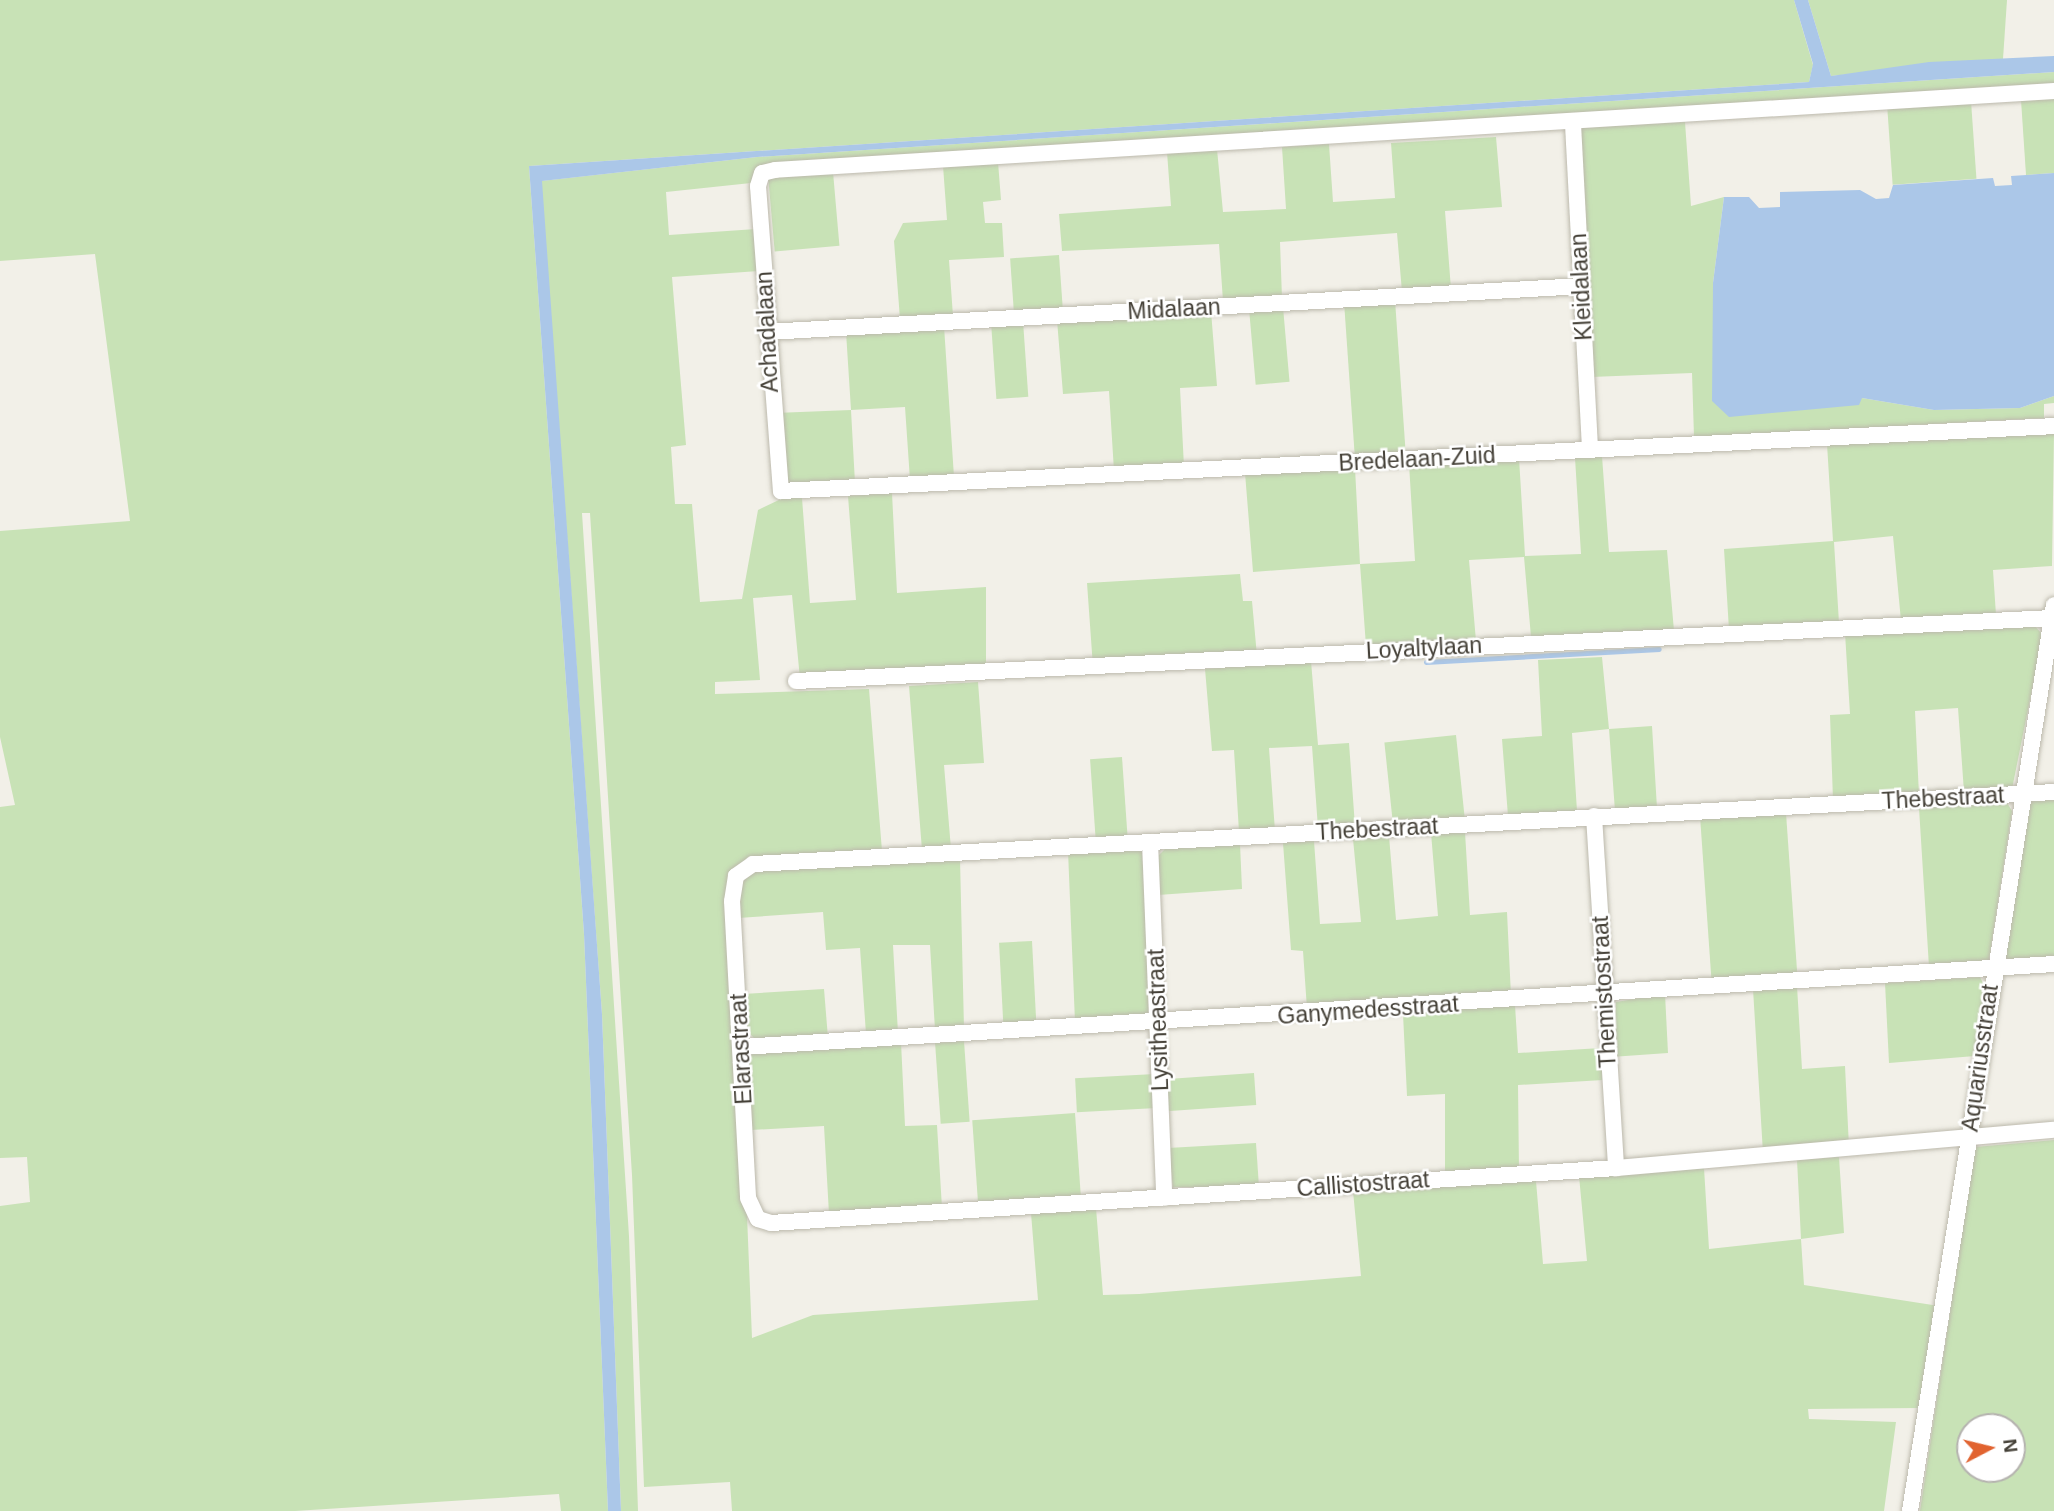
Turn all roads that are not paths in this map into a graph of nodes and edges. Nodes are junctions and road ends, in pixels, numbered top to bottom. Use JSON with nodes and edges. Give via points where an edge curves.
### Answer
{"nodes":[{"id":1,"x":2054,"y":91,"type":"edge"},
{"id":2,"x":1573,"y":124,"type":"junction"},
{"id":3,"x":1581,"y":286,"type":"junction"},
{"id":4,"x":767,"y":332,"type":"junction"},
{"id":5,"x":2054,"y":426,"type":"edge"},
{"id":6,"x":1590,"y":450,"type":"junction"},
{"id":7,"x":781,"y":491,"type":"joint"},
{"id":8,"x":2053,"y":613,"type":"edge"},
{"id":9,"x":796,"y":681,"type":"dead end"},
{"id":10,"x":2054,"y":792,"type":"edge"},
{"id":11,"x":2022,"y":794,"type":"junction"},
{"id":12,"x":1594,"y":816,"type":"junction"},
{"id":13,"x":1150,"y":842,"type":"junction"},
{"id":14,"x":736,"y":876,"type":"joint"},
{"id":15,"x":2054,"y":964,"type":"edge"},
{"id":16,"x":1993,"y":969,"type":"junction"},
{"id":17,"x":1605,"y":994,"type":"junction"},
{"id":18,"x":1159,"y":1023,"type":"junction"},
{"id":19,"x":743,"y":1047,"type":"junction"},
{"id":20,"x":2054,"y":1130,"type":"edge"},
{"id":21,"x":1968,"y":1139,"type":"junction"},
{"id":22,"x":1616,"y":1168,"type":"junction"},
{"id":23,"x":1164,"y":1198,"type":"junction"},
{"id":24,"x":758,"y":1219,"type":"joint"},
{"id":25,"x":1910,"y":1511,"type":"edge"}],
"edges":[{"from":1,"to":2,"type":"street"},
{"from":2,"to":3,"type":"street","name":"Kleidalaan"},
{"from":2,"to":4,"type":"street","name":"Achadalaan","via":[[762,173]]},
{"from":3,"to":4,"type":"street","name":"Midalaan"},
{"from":3,"to":6,"type":"street","name":"Kleidalaan"},
{"from":4,"to":7,"type":"street","name":"Achadalaan"},
{"from":5,"to":6,"type":"street","name":"Bredelaan-Zuid"},
{"from":6,"to":7,"type":"street","name":"Bredelaan-Zuid"},
{"from":8,"to":9,"type":"street","name":"Loyaltylaan"},
{"from":8,"to":11,"type":"street","name":"Aquariusstraat"},
{"from":10,"to":11,"type":"street","name":"Thebestraat"},
{"from":11,"to":12,"type":"street","name":"Thebestraat"},
{"from":11,"to":16,"type":"street","name":"Aquariusstraat"},
{"from":12,"to":13,"type":"street","name":"Thebestraat"},
{"from":12,"to":17,"type":"street","name":"Themistostraat"},
{"from":13,"to":14,"type":"street","name":"Thebestraat","via":[[753,864]]},
{"from":13,"to":18,"type":"street","name":"Lysitheastraat"},
{"from":14,"to":19,"type":"street","name":"Elarastraat"},
{"from":15,"to":16,"type":"street","name":"Ganymedesstraat"},
{"from":16,"to":17,"type":"street","name":"Ganymedesstraat"},
{"from":16,"to":21,"type":"street","name":"Aquariusstraat"},
{"from":17,"to":18,"type":"street","name":"Ganymedesstraat"},
{"from":17,"to":22,"type":"street","name":"Themistostraat"},
{"from":18,"to":19,"type":"street","name":"Ganymedesstraat"},
{"from":18,"to":23,"type":"street","name":"Lysitheastraat"},
{"from":19,"to":24,"type":"street","name":"Elarastraat","via":[[748,1198]]},
{"from":20,"to":21,"type":"street","name":"Callistostraat"},
{"from":21,"to":22,"type":"street","name":"Callistostraat"},
{"from":21,"to":25,"type":"street","name":"Aquariusstraat"},
{"from":22,"to":23,"type":"street","name":"Callistostraat"},
{"from":23,"to":24,"type":"street","name":"Callistostraat"}]}
